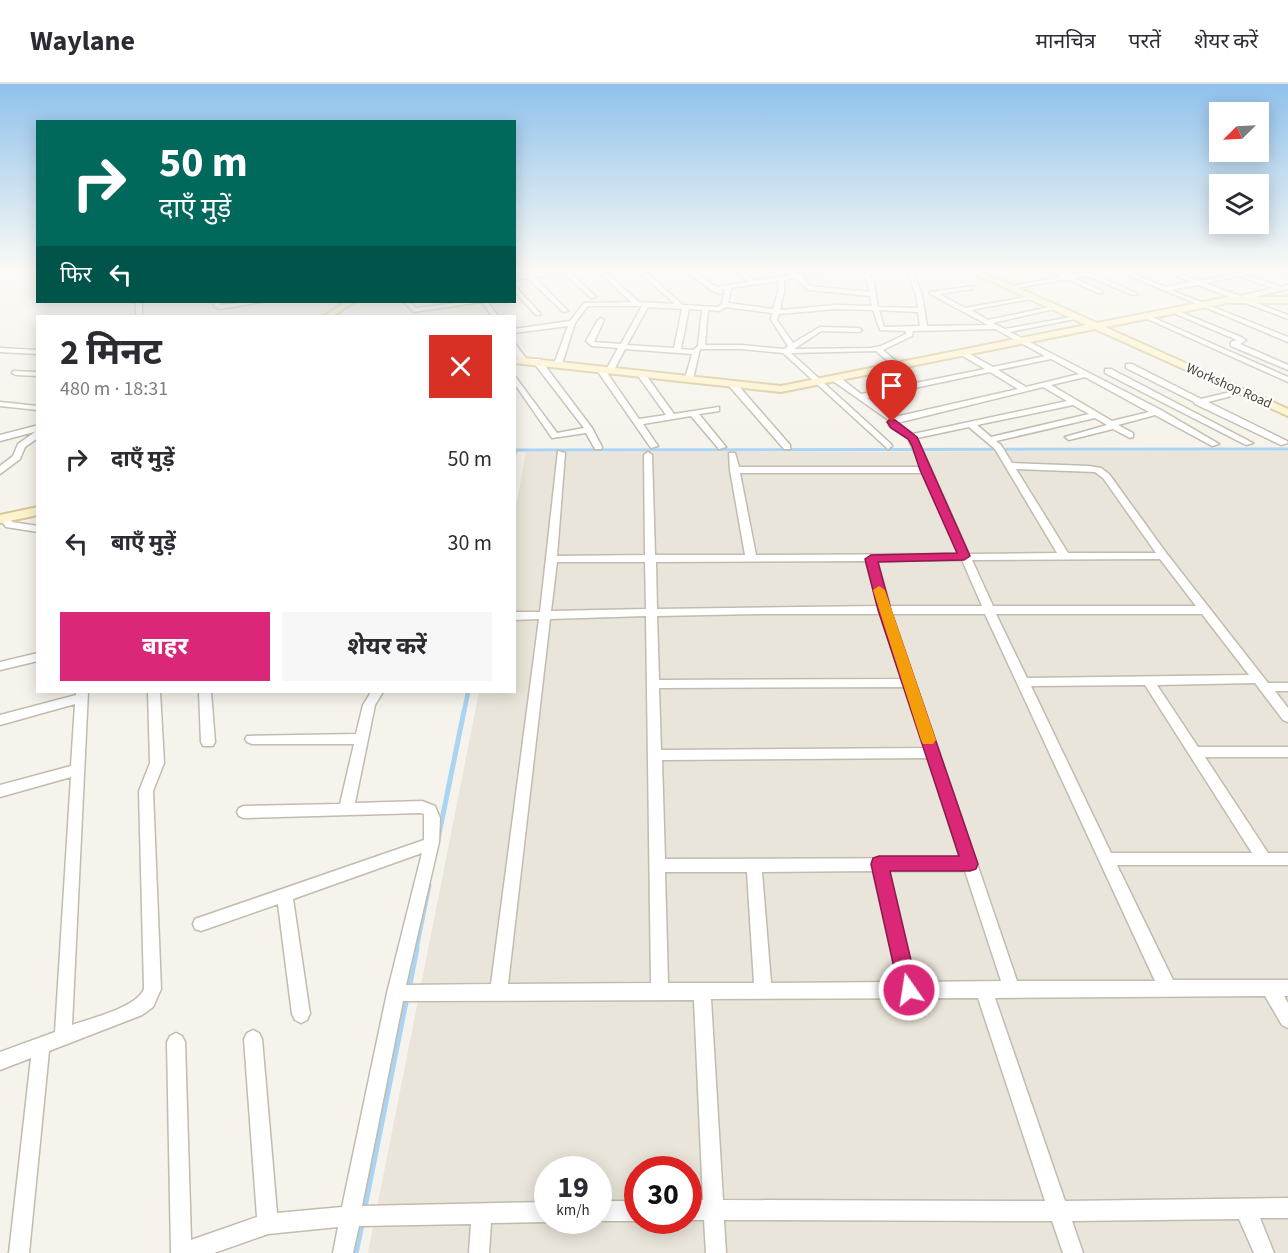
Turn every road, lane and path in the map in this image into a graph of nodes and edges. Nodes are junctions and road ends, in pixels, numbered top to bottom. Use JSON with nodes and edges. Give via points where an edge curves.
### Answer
{"nodes":[{"id":1,"x":553,"y":326,"type":"edge"},
{"id":2,"x":571,"y":326,"type":"edge"},
{"id":3,"x":598,"y":326,"type":"edge"},
{"id":4,"x":633,"y":326,"type":"edge"},
{"id":5,"x":680,"y":326,"type":"edge"},
{"id":6,"x":702,"y":326,"type":"edge"},
{"id":7,"x":776,"y":326,"type":"edge"},
{"id":8,"x":879,"y":326,"type":"edge"},
{"id":9,"x":924,"y":326,"type":"edge"},
{"id":10,"x":993,"y":326,"type":"edge"},
{"id":11,"x":1022,"y":326,"type":"edge"},
{"id":12,"x":1101,"y":326,"type":"junction"},
{"id":13,"x":1166,"y":326,"type":"edge"},
{"id":14,"x":1210,"y":326,"type":"edge"},
{"id":15,"x":1253,"y":326,"type":"edge"},
{"id":16,"x":909,"y":329,"type":"junction"},
{"id":17,"x":924,"y":329,"type":"junction"},
{"id":18,"x":1000,"y":329,"type":"junction"},
{"id":19,"x":860,"y":330,"type":"dead end"},
{"id":20,"x":516,"y":331,"type":"edge"},
{"id":21,"x":1288,"y":340,"type":"edge"},
{"id":22,"x":1023,"y":341,"type":"junction"},
{"id":23,"x":621,"y":345,"type":"junction"},
{"id":24,"x":788,"y":348,"type":"junction"},
{"id":25,"x":878,"y":349,"type":"junction"},
{"id":26,"x":0,"y":350,"type":"edge"},
{"id":27,"x":677,"y":350,"type":"junction"},
{"id":28,"x":699,"y":350,"type":"junction"},
{"id":29,"x":36,"y":352,"type":"edge"},
{"id":30,"x":964,"y":353,"type":"junction"},
{"id":31,"x":1051,"y":357,"type":"junction"},
{"id":32,"x":519,"y":360,"type":"edge"},
{"id":33,"x":537,"y":361,"type":"junction"},
{"id":34,"x":558,"y":364,"type":"junction"},
{"id":35,"x":896,"y":366,"type":"junction"},
{"id":36,"x":1129,"y":366,"type":"dead end"},
{"id":37,"x":1288,"y":368,"type":"edge"},
{"id":38,"x":605,"y":369,"type":"junction"},
{"id":39,"x":992,"y":369,"type":"junction"},
{"id":40,"x":1108,"y":371,"type":"dead end"},
{"id":41,"x":16,"y":373,"type":"dead end"},
{"id":42,"x":36,"y":374,"type":"edge"},
{"id":43,"x":640,"y":374,"type":"junction"},
{"id":44,"x":1084,"y":375,"type":"junction"},
{"id":45,"x":836,"y":379,"type":"junction"},
{"id":46,"x":689,"y":380,"type":"junction"},
{"id":47,"x":1288,"y":380,"type":"edge"},
{"id":48,"x":516,"y":381,"type":"edge"},
{"id":49,"x":816,"y":382,"type":"junction"},
{"id":50,"x":1043,"y":384,"type":"junction"},
{"id":51,"x":733,"y":385,"type":"junction"},
{"id":52,"x":1024,"y":389,"type":"junction"},
{"id":53,"x":1240,"y":392,"type":"junction"},
{"id":54,"x":860,"y":397,"type":"junction"},
{"id":55,"x":1074,"y":402,"type":"junction"},
{"id":56,"x":1200,"y":402,"type":"junction"},
{"id":57,"x":0,"y":404,"type":"edge"},
{"id":58,"x":1288,"y":406,"type":"edge"},
{"id":59,"x":1179,"y":407,"type":"junction"},
{"id":60,"x":36,"y":408,"type":"edge"},
{"id":61,"x":717,"y":409,"type":"dead end"},
{"id":62,"x":693,"y":413,"type":"junction"},
{"id":63,"x":1156,"y":413,"type":"junction"},
{"id":64,"x":1288,"y":413,"type":"edge"},
{"id":65,"x":1096,"y":415,"type":"junction"},
{"id":66,"x":672,"y":417,"type":"junction"},
{"id":67,"x":894,"y":420,"type":"junction"},
{"id":68,"x":638,"y":422,"type":"junction"},
{"id":69,"x":971,"y":425,"type":"junction"},
{"id":70,"x":1113,"y":425,"type":"junction"},
{"id":71,"x":36,"y":429,"type":"edge"},
{"id":72,"x":589,"y":430,"type":"junction"},
{"id":73,"x":36,"y":435,"type":"edge"},
{"id":74,"x":1130,"y":435,"type":"dead end"},
{"id":75,"x":1069,"y":437,"type":"dead end"},
{"id":76,"x":0,"y":438,"type":"edge"},
{"id":77,"x":990,"y":440,"type":"junction"},
{"id":78,"x":1249,"y":443,"type":"dead end"},
{"id":79,"x":1284,"y":443,"type":"dead end"},
{"id":80,"x":1215,"y":444,"type":"dead end"},
{"id":81,"x":916,"y":445,"type":"junction"},
{"id":82,"x":888,"y":446,"type":"dead end"},
{"id":83,"x":598,"y":447,"type":"dead end"},
{"id":84,"x":722,"y":447,"type":"dead end"},
{"id":85,"x":787,"y":447,"type":"dead end"},
{"id":86,"x":561,"y":453,"type":"dead end"},
{"id":87,"x":732,"y":455,"type":"dead end"},
{"id":88,"x":1010,"y":466,"type":"junction"},
{"id":89,"x":734,"y":470,"type":"junction"},
{"id":90,"x":925,"y":470,"type":"junction"},
{"id":91,"x":0,"y":471,"type":"edge"},
{"id":92,"x":36,"y":511,"type":"edge"},
{"id":93,"x":5,"y":521,"type":"edge"},
{"id":94,"x":36,"y":529,"type":"edge"},
{"id":95,"x":0,"y":532,"type":"edge"},
{"id":96,"x":964,"y":556,"type":"junction"},
{"id":97,"x":1064,"y":556,"type":"junction"},
{"id":98,"x":1163,"y":556,"type":"junction"},
{"id":99,"x":751,"y":558,"type":"junction"},
{"id":100,"x":552,"y":559,"type":"junction"},
{"id":101,"x":651,"y":559,"type":"junction"},
{"id":102,"x":871,"y":559,"type":"junction"},
{"id":103,"x":885,"y":610,"type":"junction"},
{"id":104,"x":989,"y":610,"type":"junction"},
{"id":105,"x":1205,"y":610,"type":"junction"},
{"id":106,"x":652,"y":613,"type":"junction"},
{"id":107,"x":545,"y":615,"type":"junction"},
{"id":108,"x":516,"y":616,"type":"edge"},
{"id":109,"x":36,"y":657,"type":"edge"},
{"id":110,"x":0,"y":666,"type":"edge"},
{"id":111,"x":1148,"y":680,"type":"junction"},
{"id":112,"x":1023,"y":682,"type":"junction"},
{"id":113,"x":909,"y":683,"type":"junction"},
{"id":114,"x":1262,"y":683,"type":"junction"},
{"id":115,"x":653,"y":684,"type":"junction"},
{"id":116,"x":1288,"y":687,"type":"edge"},
{"id":117,"x":154,"y":693,"type":"edge"},
{"id":118,"x":205,"y":693,"type":"edge"},
{"id":119,"x":376,"y":693,"type":"edge"},
{"id":120,"x":82,"y":695,"type":"edge"},
{"id":121,"x":1288,"y":717,"type":"edge"},
{"id":122,"x":0,"y":720,"type":"edge"},
{"id":123,"x":252,"y":739,"type":"dead end"},
{"id":124,"x":361,"y":739,"type":"junction"},
{"id":125,"x":208,"y":742,"type":"dead end"},
{"id":126,"x":1195,"y":752,"type":"junction"},
{"id":127,"x":1288,"y":752,"type":"edge"},
{"id":128,"x":933,"y":753,"type":"junction"},
{"id":129,"x":654,"y":755,"type":"junction"},
{"id":130,"x":76,"y":770,"type":"junction"},
{"id":131,"x":0,"y":791,"type":"edge"},
{"id":132,"x":346,"y":810,"type":"junction"},
{"id":133,"x":244,"y":812,"type":"dead end"},
{"id":134,"x":430,"y":844,"type":"junction"},
{"id":135,"x":1107,"y":859,"type":"junction"},
{"id":136,"x":1264,"y":859,"type":"junction"},
{"id":137,"x":1288,"y":859,"type":"edge"},
{"id":138,"x":754,"y":864,"type":"junction"},
{"id":139,"x":879,"y":864,"type":"junction"},
{"id":140,"x":970,"y":864,"type":"junction"},
{"id":141,"x":657,"y":866,"type":"junction"},
{"id":142,"x":285,"y":895,"type":"junction"},
{"id":143,"x":201,"y":924,"type":"dead end"},
{"id":144,"x":1270,"y":988,"type":"junction"},
{"id":145,"x":1288,"y":988,"type":"edge"},
{"id":146,"x":1168,"y":989,"type":"junction"},
{"id":147,"x":763,"y":990,"type":"junction"},
{"id":148,"x":909,"y":990,"type":"junction"},
{"id":149,"x":984,"y":990,"type":"junction"},
{"id":150,"x":1012,"y":990,"type":"junction"},
{"id":151,"x":660,"y":991,"type":"junction"},
{"id":152,"x":702,"y":991,"type":"junction"},
{"id":153,"x":401,"y":993,"type":"junction"},
{"id":154,"x":498,"y":993,"type":"junction"},
{"id":155,"x":301,"y":1014,"type":"dead end"},
{"id":156,"x":1288,"y":1019,"type":"edge"},
{"id":157,"x":63,"y":1037,"type":"junction"},
{"id":158,"x":253,"y":1039,"type":"dead end"},
{"id":159,"x":176,"y":1042,"type":"dead end"},
{"id":160,"x":41,"y":1046,"type":"junction"},
{"id":161,"x":0,"y":1061,"type":"edge"},
{"id":162,"x":1245,"y":1208,"type":"junction"},
{"id":163,"x":1288,"y":1208,"type":"edge"},
{"id":164,"x":702,"y":1210,"type":"edge"},
{"id":165,"x":714,"y":1210,"type":"junction"},
{"id":166,"x":1060,"y":1211,"type":"junction"},
{"id":167,"x":482,"y":1212,"type":"junction"},
{"id":168,"x":534,"y":1212,"type":"edge"},
{"id":169,"x":357,"y":1216,"type":"junction"},
{"id":170,"x":268,"y":1224,"type":"junction"},
{"id":171,"x":18,"y":1253,"type":"edge"},
{"id":172,"x":183,"y":1253,"type":"edge"},
{"id":173,"x":343,"y":1253,"type":"edge"},
{"id":174,"x":478,"y":1253,"type":"edge"},
{"id":175,"x":716,"y":1253,"type":"edge"},
{"id":176,"x":1073,"y":1253,"type":"edge"},
{"id":177,"x":1264,"y":1253,"type":"edge"}],
"edges":[{"from":1,"to":20,"type":"street"},
{"from":2,"to":34,"type":"street"},
{"from":3,"to":23,"type":"street","via":[[590,343]]},
{"from":4,"to":23,"type":"street"},
{"from":5,"to":27,"type":"street"},
{"from":6,"to":28,"type":"street"},
{"from":7,"to":24,"type":"street"},
{"from":8,"to":16,"type":"street"},
{"from":9,"to":17,"type":"street"},
{"from":10,"to":18,"type":"street"},
{"from":11,"to":18,"type":"street"},
{"from":12,"to":22,"type":"street"},
{"from":12,"to":53,"type":"street","name":"Workshop Road"},
{"from":12,"to":58,"type":"street","name":"Workshop Road"},
{"from":13,"to":47,"type":"street"},
{"from":14,"to":37,"type":"street","via":[[1242,340],[1234,344]]},
{"from":15,"to":21,"type":"street"},
{"from":16,"to":17,"type":"street"},
{"from":16,"to":25,"type":"street","via":[[910,335]]},
{"from":17,"to":18,"type":"street"},
{"from":18,"to":22,"type":"street"},
{"from":19,"to":24,"type":"street","via":[[820,329]]},
{"from":22,"to":30,"type":"street"},
{"from":22,"to":31,"type":"street"},
{"from":23,"to":27,"type":"street"},
{"from":23,"to":38,"type":"street"},
{"from":24,"to":25,"type":"street"},
{"from":24,"to":28,"type":"street","via":[[715,346]]},
{"from":24,"to":49,"type":"street"},
{"from":25,"to":35,"type":"street"},
{"from":26,"to":29,"type":"street"},
{"from":27,"to":28,"type":"street"},
{"from":28,"to":46,"type":"street"},
{"from":30,"to":35,"type":"street"},
{"from":30,"to":39,"type":"street"},
{"from":31,"to":39,"type":"street"},
{"from":31,"to":44,"type":"street"},
{"from":32,"to":33,"type":"street"},
{"from":33,"to":34,"type":"street"},
{"from":33,"to":72,"type":"street"},
{"from":34,"to":38,"type":"street"},
{"from":35,"to":45,"type":"street"},
{"from":36,"to":56,"type":"street"},
{"from":38,"to":43,"type":"street"},
{"from":38,"to":68,"type":"street"},
{"from":39,"to":52,"type":"street"},
{"from":39,"to":54,"type":"street"},
{"from":40,"to":59,"type":"street"},
{"from":41,"to":42,"type":"street"},
{"from":43,"to":46,"type":"street"},
{"from":43,"to":66,"type":"street"},
{"from":44,"to":50,"type":"street"},
{"from":44,"to":63,"type":"street"},
{"from":45,"to":49,"type":"street"},
{"from":45,"to":54,"type":"street"},
{"from":46,"to":51,"type":"street"},
{"from":48,"to":72,"type":"street","via":[[555,436]]},
{"from":49,"to":51,"type":"street","via":[[781,389]]},
{"from":49,"to":82,"type":"street"},
{"from":50,"to":52,"type":"street"},
{"from":50,"to":55,"type":"street"},
{"from":51,"to":85,"type":"street"},
{"from":52,"to":67,"type":"street"},
{"from":53,"to":56,"type":"street"},
{"from":53,"to":64,"type":"street","name":"Workshop Road"},
{"from":54,"to":67,"type":"street"},
{"from":55,"to":65,"type":"street"},
{"from":55,"to":69,"type":"street"},
{"from":56,"to":59,"type":"street"},
{"from":56,"to":79,"type":"street"},
{"from":57,"to":60,"type":"street"},
{"from":59,"to":63,"type":"street"},
{"from":59,"to":78,"type":"street"},
{"from":61,"to":62,"type":"street"},
{"from":62,"to":66,"type":"street"},
{"from":62,"to":84,"type":"street"},
{"from":63,"to":70,"type":"street"},
{"from":63,"to":80,"type":"street"},
{"from":65,"to":70,"type":"street"},
{"from":65,"to":77,"type":"street"},
{"from":66,"to":68,"type":"street"},
{"from":67,"to":81,"type":"street","via":[[892,424]]},
{"from":68,"to":101,"type":"street","via":[[651,451]]},
{"from":69,"to":77,"type":"street"},
{"from":69,"to":81,"type":"street"},
{"from":70,"to":74,"type":"street"},
{"from":70,"to":75,"type":"street"},
{"from":71,"to":76,"type":"street"},
{"from":72,"to":83,"type":"street"},
{"from":73,"to":91,"type":"street","via":[[19,448],[16,459]]},
{"from":77,"to":88,"type":"street"},
{"from":81,"to":90,"type":"street"},
{"from":86,"to":100,"type":"street"},
{"from":87,"to":89,"type":"street"},
{"from":88,"to":97,"type":"street"},
{"from":88,"to":98,"type":"street","via":[[1098,470]]},
{"from":89,"to":90,"type":"street"},
{"from":89,"to":99,"type":"street"},
{"from":90,"to":96,"type":"street"},
{"from":92,"to":93,"type":"street"},
{"from":93,"to":94,"type":"street"},
{"from":93,"to":95,"type":"street"},
{"from":96,"to":97,"type":"street"},
{"from":96,"to":102,"type":"street"},
{"from":96,"to":104,"type":"street"},
{"from":97,"to":98,"type":"street"},
{"from":98,"to":105,"type":"street"},
{"from":99,"to":101,"type":"street"},
{"from":99,"to":102,"type":"street"},
{"from":100,"to":101,"type":"street"},
{"from":100,"to":107,"type":"street"},
{"from":101,"to":106,"type":"street"},
{"from":102,"to":103,"type":"street"},
{"from":103,"to":104,"type":"street"},
{"from":103,"to":106,"type":"street"},
{"from":103,"to":113,"type":"street"},
{"from":104,"to":105,"type":"street"},
{"from":104,"to":112,"type":"street"},
{"from":105,"to":114,"type":"street"},
{"from":106,"to":107,"type":"street"},
{"from":106,"to":115,"type":"street"},
{"from":107,"to":108,"type":"street"},
{"from":107,"to":154,"type":"street"},
{"from":109,"to":110,"type":"street"},
{"from":111,"to":112,"type":"street"},
{"from":111,"to":114,"type":"street"},
{"from":111,"to":126,"type":"street"},
{"from":112,"to":135,"type":"street"},
{"from":113,"to":115,"type":"street"},
{"from":113,"to":128,"type":"street"},
{"from":114,"to":116,"type":"street"},
{"from":114,"to":121,"type":"street"},
{"from":115,"to":129,"type":"street"},
{"from":117,"to":157,"type":"street","via":[[157,763],[146,791],[152,990],[142,1007]]},
{"from":118,"to":125,"type":"street"},
{"from":119,"to":124,"type":"street","via":[[369,705]]},
{"from":120,"to":122,"type":"street"},
{"from":120,"to":130,"type":"street"},
{"from":123,"to":124,"type":"street"},
{"from":124,"to":132,"type":"street"},
{"from":126,"to":127,"type":"street"},
{"from":126,"to":136,"type":"street"},
{"from":128,"to":129,"type":"street"},
{"from":128,"to":140,"type":"street"},
{"from":129,"to":141,"type":"street"},
{"from":130,"to":131,"type":"street"},
{"from":130,"to":157,"type":"street"},
{"from":132,"to":133,"type":"street"},
{"from":132,"to":134,"type":"street","via":[[426,808],[434,820]]},
{"from":134,"to":142,"type":"street"},
{"from":134,"to":153,"type":"street"},
{"from":135,"to":136,"type":"street"},
{"from":135,"to":146,"type":"street"},
{"from":136,"to":137,"type":"street"},
{"from":138,"to":139,"type":"street"},
{"from":138,"to":141,"type":"street"},
{"from":138,"to":147,"type":"street"},
{"from":139,"to":140,"type":"street"},
{"from":139,"to":148,"type":"street"},
{"from":140,"to":150,"type":"street"},
{"from":141,"to":151,"type":"street"},
{"from":142,"to":143,"type":"street"},
{"from":142,"to":155,"type":"street"},
{"from":144,"to":145,"type":"street"},
{"from":144,"to":146,"type":"street"},
{"from":144,"to":156,"type":"street"},
{"from":146,"to":150,"type":"street"},
{"from":147,"to":148,"type":"street"},
{"from":147,"to":152,"type":"street"},
{"from":148,"to":149,"type":"street"},
{"from":149,"to":150,"type":"street"},
{"from":149,"to":166,"type":"street"},
{"from":151,"to":152,"type":"street"},
{"from":151,"to":154,"type":"street"},
{"from":152,"to":165,"type":"street"},
{"from":153,"to":154,"type":"street"},
{"from":153,"to":169,"type":"street"},
{"from":157,"to":160,"type":"street"},
{"from":158,"to":170,"type":"street"},
{"from":159,"to":172,"type":"street"},
{"from":160,"to":161,"type":"street"},
{"from":160,"to":171,"type":"street"},
{"from":162,"to":163,"type":"street"},
{"from":162,"to":166,"type":"street"},
{"from":162,"to":177,"type":"street"},
{"from":164,"to":165,"type":"street"},
{"from":165,"to":166,"type":"street"},
{"from":165,"to":175,"type":"street"},
{"from":166,"to":176,"type":"street"},
{"from":167,"to":168,"type":"street"},
{"from":167,"to":169,"type":"street"},
{"from":167,"to":174,"type":"street"},
{"from":169,"to":170,"type":"street"},
{"from":169,"to":173,"type":"street"},
{"from":170,"to":172,"type":"street"}]}
